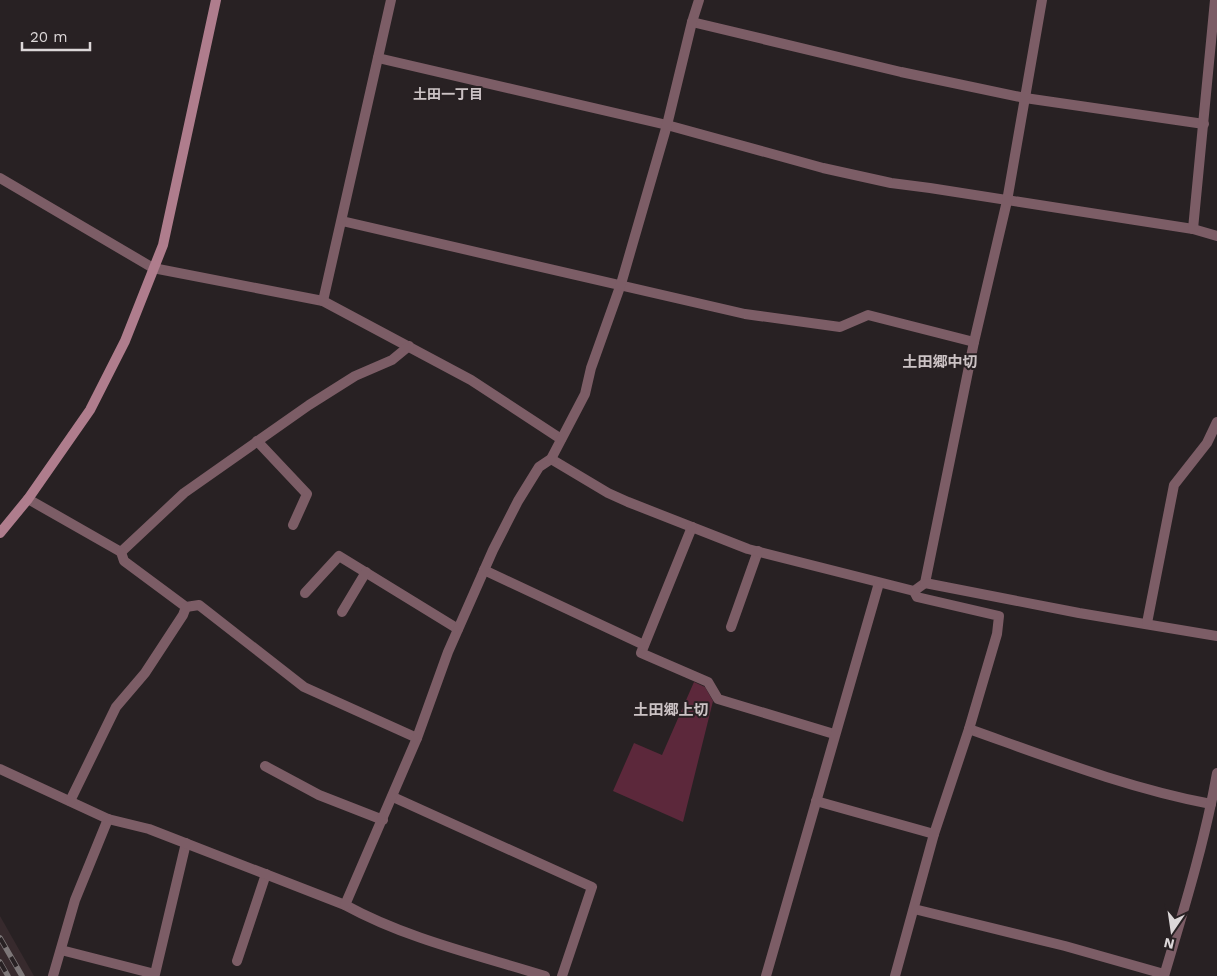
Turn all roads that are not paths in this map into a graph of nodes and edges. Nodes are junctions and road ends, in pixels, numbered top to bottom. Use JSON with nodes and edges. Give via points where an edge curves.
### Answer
{"nodes":[{"id":1,"x":216,"y":0,"type":"edge"},
{"id":2,"x":391,"y":0,"type":"edge"},
{"id":3,"x":700,"y":0,"type":"edge"},
{"id":4,"x":1042,"y":0,"type":"edge"},
{"id":5,"x":1215,"y":0,"type":"edge"},
{"id":6,"x":692,"y":22,"type":"junction"},
{"id":7,"x":378,"y":58,"type":"junction"},
{"id":8,"x":1025,"y":98,"type":"junction"},
{"id":9,"x":667,"y":124,"type":"junction"},
{"id":10,"x":1204,"y":124,"type":"junction"},
{"id":11,"x":0,"y":178,"type":"edge"},
{"id":12,"x":1007,"y":201,"type":"junction"},
{"id":13,"x":342,"y":221,"type":"junction"},
{"id":14,"x":1193,"y":229,"type":"junction"},
{"id":15,"x":1217,"y":236,"type":"edge"},
{"id":16,"x":153,"y":268,"type":"junction"},
{"id":17,"x":621,"y":284,"type":"junction"},
{"id":18,"x":323,"y":301,"type":"junction"},
{"id":19,"x":974,"y":342,"type":"junction"},
{"id":20,"x":409,"y":346,"type":"junction"},
{"id":21,"x":1217,"y":422,"type":"edge"},
{"id":22,"x":561,"y":439,"type":"junction"},
{"id":23,"x":257,"y":441,"type":"junction"},
{"id":24,"x":551,"y":459,"type":"junction"},
{"id":25,"x":28,"y":500,"type":"junction"},
{"id":26,"x":293,"y":526,"type":"dead end"},
{"id":27,"x":692,"y":527,"type":"junction"},
{"id":28,"x":0,"y":533,"type":"edge"},
{"id":29,"x":758,"y":551,"type":"junction"},
{"id":30,"x":121,"y":552,"type":"junction"},
{"id":31,"x":484,"y":570,"type":"junction"},
{"id":32,"x":366,"y":572,"type":"junction"},
{"id":33,"x":879,"y":583,"type":"junction"},
{"id":34,"x":925,"y":583,"type":"junction"},
{"id":35,"x":914,"y":591,"type":"junction"},
{"id":36,"x":305,"y":593,"type":"dead end"},
{"id":37,"x":186,"y":607,"type":"junction"},
{"id":38,"x":342,"y":612,"type":"dead end"},
{"id":39,"x":1147,"y":623,"type":"junction"},
{"id":40,"x":731,"y":627,"type":"dead end"},
{"id":41,"x":458,"y":629,"type":"junction"},
{"id":42,"x":1217,"y":636,"type":"edge"},
{"id":43,"x":644,"y":645,"type":"junction"},
{"id":44,"x":969,"y":728,"type":"junction"},
{"id":45,"x":834,"y":734,"type":"junction"},
{"id":46,"x":417,"y":738,"type":"junction"},
{"id":47,"x":266,"y":766,"type":"dead end"},
{"id":48,"x":0,"y":770,"type":"edge"},
{"id":49,"x":1217,"y":773,"type":"edge"},
{"id":50,"x":393,"y":797,"type":"junction"},
{"id":51,"x":1214,"y":799,"type":"edge"},
{"id":52,"x":70,"y":801,"type":"junction"},
{"id":53,"x":816,"y":801,"type":"junction"},
{"id":54,"x":108,"y":819,"type":"junction"},
{"id":55,"x":383,"y":820,"type":"junction"},
{"id":56,"x":934,"y":834,"type":"junction"},
{"id":57,"x":186,"y":843,"type":"junction"},
{"id":58,"x":266,"y":874,"type":"junction"},
{"id":59,"x":346,"y":905,"type":"junction"},
{"id":60,"x":914,"y":908,"type":"junction"},
{"id":61,"x":61,"y":950,"type":"junction"},
{"id":62,"x":237,"y":961,"type":"dead end"},
{"id":63,"x":1164,"y":975,"type":"edge"},
{"id":64,"x":53,"y":976,"type":"edge"},
{"id":65,"x":545,"y":976,"type":"edge"},
{"id":66,"x":562,"y":976,"type":"edge"},
{"id":67,"x":766,"y":976,"type":"edge"},
{"id":68,"x":895,"y":976,"type":"edge"}],
"edges":[{"from":1,"to":16,"type":"street","via":[[163,245]]},
{"from":2,"to":7,"type":"street"},
{"from":3,"to":6,"type":"street"},
{"from":4,"to":8,"type":"street"},
{"from":5,"to":10,"type":"street"},
{"from":6,"to":8,"type":"street"},
{"from":6,"to":9,"type":"street"},
{"from":7,"to":9,"type":"street"},
{"from":7,"to":13,"type":"street"},
{"from":8,"to":10,"type":"street"},
{"from":8,"to":12,"type":"street"},
{"from":9,"to":12,"type":"street","via":[[890,184]]},
{"from":9,"to":17,"type":"street"},
{"from":10,"to":14,"type":"street"},
{"from":11,"to":16,"type":"street"},
{"from":12,"to":14,"type":"street"},
{"from":12,"to":19,"type":"street"},
{"from":13,"to":17,"type":"street"},
{"from":13,"to":18,"type":"street"},
{"from":14,"to":15,"type":"street"},
{"from":16,"to":18,"type":"street"},
{"from":16,"to":25,"type":"street","via":[[125,341],[90,410]]},
{"from":17,"to":19,"type":"street","via":[[745,314],[840,327],[868,315]]},
{"from":17,"to":22,"type":"street","via":[[585,394]]},
{"from":18,"to":20,"type":"street"},
{"from":19,"to":34,"type":"street"},
{"from":20,"to":22,"type":"street","via":[[471,380]]},
{"from":20,"to":23,"type":"street","via":[[392,360],[340,385]]},
{"from":21,"to":39,"type":"street","via":[[1207,444],[1174,485]]},
{"from":22,"to":24,"type":"street"},
{"from":23,"to":26,"type":"street","via":[[307,494]]},
{"from":23,"to":30,"type":"street","via":[[184,493]]},
{"from":24,"to":27,"type":"street","via":[[608,493]]},
{"from":24,"to":31,"type":"street","via":[[540,467],[518,501]]},
{"from":25,"to":28,"type":"street"},
{"from":25,"to":30,"type":"street"},
{"from":27,"to":29,"type":"street"},
{"from":27,"to":43,"type":"street"},
{"from":29,"to":33,"type":"street"},
{"from":29,"to":40,"type":"street"},
{"from":30,"to":37,"type":"street","via":[[124,561]]},
{"from":31,"to":41,"type":"street"},
{"from":31,"to":43,"type":"street"},
{"from":32,"to":36,"type":"street","via":[[339,556]]},
{"from":32,"to":38,"type":"street"},
{"from":32,"to":41,"type":"street"},
{"from":33,"to":35,"type":"street"},
{"from":33,"to":45,"type":"street"},
{"from":34,"to":35,"type":"street"},
{"from":34,"to":39,"type":"street"},
{"from":35,"to":44,"type":"street","via":[[917,597],[999,616],[997,634]]},
{"from":37,"to":46,"type":"street","via":[[199,605],[304,686]]},
{"from":37,"to":52,"type":"street","via":[[184,615],[145,672],[116,707]]},
{"from":39,"to":42,"type":"street"},
{"from":41,"to":46,"type":"street"},
{"from":43,"to":45,"type":"street","via":[[641,653],[708,682],[718,699]]},
{"from":44,"to":51,"type":"street","via":[[1094,774],[1181,798]]},
{"from":44,"to":56,"type":"street"},
{"from":45,"to":53,"type":"street"},
{"from":46,"to":50,"type":"street"},
{"from":47,"to":55,"type":"street","via":[[319,795]]},
{"from":48,"to":52,"type":"street"},
{"from":49,"to":51,"type":"street"},
{"from":50,"to":55,"type":"street"},
{"from":50,"to":66,"type":"street","via":[[592,887]]},
{"from":51,"to":63,"type":"street"},
{"from":52,"to":54,"type":"street"},
{"from":53,"to":56,"type":"street"},
{"from":53,"to":67,"type":"street"},
{"from":54,"to":57,"type":"street"},
{"from":54,"to":61,"type":"street","via":[[75,900]]},
{"from":55,"to":59,"type":"street"},
{"from":56,"to":60,"type":"street"},
{"from":57,"to":58,"type":"street"},
{"from":57,"to":61,"type":"street","via":[[154,974]]},
{"from":58,"to":59,"type":"street"},
{"from":58,"to":62,"type":"street"},
{"from":59,"to":65,"type":"street","via":[[427,940]]},
{"from":60,"to":63,"type":"street"},
{"from":60,"to":68,"type":"street"},
{"from":61,"to":64,"type":"street"}]}
